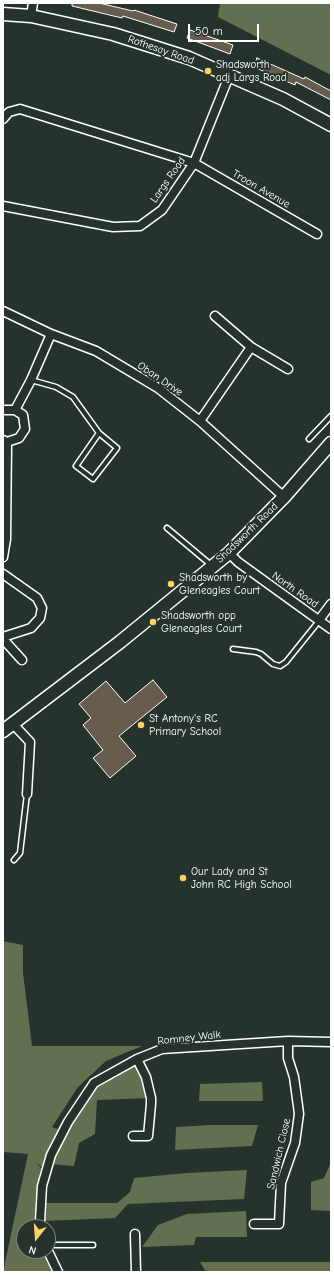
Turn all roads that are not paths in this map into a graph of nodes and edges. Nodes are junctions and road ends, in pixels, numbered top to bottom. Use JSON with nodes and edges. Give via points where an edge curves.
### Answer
{"nodes":[{"id":1,"x":33,"y":3,"type":"edge"},
{"id":2,"x":3,"y":14,"type":"edge"},
{"id":3,"x":31,"y":16,"type":"junction"},
{"id":4,"x":229,"y":76,"type":"junction"},
{"id":5,"x":3,"y":119,"type":"edge"},
{"id":6,"x":331,"y":125,"type":"edge"},
{"id":7,"x":194,"y":163,"type":"junction"},
{"id":8,"x":3,"y":206,"type":"edge"},
{"id":9,"x":317,"y":234,"type":"dead end"},
{"id":10,"x":3,"y":311,"type":"edge"},
{"id":11,"x":214,"y":316,"type":"dead end"},
{"id":12,"x":51,"y":334,"type":"junction"},
{"id":13,"x":251,"y":347,"type":"junction"},
{"id":14,"x":288,"y":369,"type":"dead end"},
{"id":15,"x":31,"y":380,"type":"junction"},
{"id":16,"x":3,"y":410,"type":"edge"},
{"id":17,"x":15,"y":410,"type":"junction"},
{"id":18,"x":331,"y":416,"type":"edge"},
{"id":19,"x":200,"y":421,"type":"junction"},
{"id":20,"x":99,"y":433,"type":"junction"},
{"id":21,"x":309,"y":439,"type":"dead end"},
{"id":22,"x":5,"y":441,"type":"edge"},
{"id":23,"x":331,"y":443,"type":"edge"},
{"id":24,"x":284,"y":496,"type":"junction"},
{"id":25,"x":166,"y":528,"type":"dead end"},
{"id":26,"x":230,"y":553,"type":"junction"},
{"id":27,"x":3,"y":557,"type":"edge"},
{"id":28,"x":213,"y":566,"type":"junction"},
{"id":29,"x":3,"y":574,"type":"edge"},
{"id":30,"x":331,"y":604,"type":"edge"},
{"id":31,"x":319,"y":620,"type":"junction"},
{"id":32,"x":331,"y":628,"type":"edge"},
{"id":33,"x":3,"y":638,"type":"edge"},
{"id":34,"x":233,"y":649,"type":"dead end"},
{"id":35,"x":22,"y":660,"type":"dead end"},
{"id":36,"x":13,"y":724,"type":"junction"},
{"id":37,"x":3,"y":732,"type":"edge"},
{"id":38,"x":27,"y":794,"type":"joint"},
{"id":39,"x":14,"y":860,"type":"dead end"},
{"id":40,"x":288,"y":1042,"type":"junction"},
{"id":41,"x":331,"y":1042,"type":"edge"},
{"id":42,"x":137,"y":1059,"type":"junction"},
{"id":43,"x":133,"y":1136,"type":"dead end"},
{"id":44,"x":40,"y":1219,"type":"edge"},
{"id":45,"x":254,"y":1224,"type":"dead end"},
{"id":46,"x":135,"y":1234,"type":"dead end"},
{"id":47,"x":56,"y":1245,"type":"edge"},
{"id":48,"x":93,"y":1245,"type":"dead end"},
{"id":49,"x":52,"y":1259,"type":"edge"},
{"id":50,"x":58,"y":1272,"type":"edge"},
{"id":51,"x":136,"y":1272,"type":"edge"}],
"edges":[{"from":1,"to":3,"type":"street"},
{"from":2,"to":3,"type":"main road","name":"Rothesay Road"},
{"from":3,"to":4,"type":"main road","name":"Rothesay Road","via":[[114,34],[189,58]]},
{"from":4,"to":6,"type":"main road","name":"Rothesay Road","via":[[283,99]]},
{"from":4,"to":7,"type":"street","name":"Largs Road"},
{"from":5,"to":7,"type":"street","via":[[9,112],[20,109]]},
{"from":7,"to":8,"type":"street","name":"Largs Road","via":[[162,210],[140,226],[113,227]]},
{"from":7,"to":9,"type":"street","name":"Troon Avenue"},
{"from":10,"to":12,"type":"street","name":"Oban Drive"},
{"from":11,"to":13,"type":"street"},
{"from":12,"to":15,"type":"street"},
{"from":12,"to":19,"type":"street","name":"Oban Drive","via":[[96,351],[158,388]]},
{"from":13,"to":14,"type":"street"},
{"from":13,"to":19,"type":"street"},
{"from":15,"to":17,"type":"street"},
{"from":15,"to":20,"type":"lane","via":[[56,387],[73,397]]},
{"from":16,"to":17,"type":"street"},
{"from":17,"to":22,"type":"street","via":[[23,415],[25,429],[19,438]]},
{"from":18,"to":21,"type":"lane"},
{"from":19,"to":24,"type":"street","name":"Oban Drive"},
{"from":20,"to":20,"type":"lane","via":[[117,448],[93,479],[76,466]]},
{"from":22,"to":27,"type":"street","via":[[6,539]]},
{"from":23,"to":24,"type":"main road","name":"Shadsworth Road"},
{"from":24,"to":26,"type":"main road","name":"Shadsworth Road"},
{"from":25,"to":28,"type":"lane"},
{"from":26,"to":28,"type":"main road","name":"Shadsworth Road"},
{"from":26,"to":31,"type":"street","name":"North Road","via":[[238,562]]},
{"from":28,"to":36,"type":"main road","name":"Shadsworth Road"},
{"from":29,"to":33,"type":"street","via":[[37,598],[42,608],[40,618],[31,628]]},
{"from":30,"to":31,"type":"street"},
{"from":31,"to":32,"type":"street","name":"North Road"},
{"from":31,"to":34,"type":"lane","via":[[280,666],[256,652]]},
{"from":33,"to":35,"type":"street"},
{"from":36,"to":37,"type":"main road","name":"Shadsworth Road"},
{"from":36,"to":38,"type":"street","via":[[30,742]]},
{"from":38,"to":39,"type":"lane","via":[[20,853]]},
{"from":40,"to":41,"type":"street","name":"Romney Walk"},
{"from":40,"to":42,"type":"street","name":"Romney Walk","via":[[162,1049]]},
{"from":40,"to":45,"type":"street","name":"Sandwich Close","via":[[288,1058],[294,1076],[299,1114],[294,1143],[281,1183],[279,1224]]},
{"from":42,"to":43,"type":"street","via":[[146,1077],[151,1104],[148,1136]]},
{"from":42,"to":44,"type":"street","name":"Romney Walk","via":[[94,1083],[68,1122],[51,1155],[42,1186]]},
{"from":46,"to":51,"type":"street"},
{"from":47,"to":48,"type":"lane"},
{"from":49,"to":50,"type":"street"}]}
